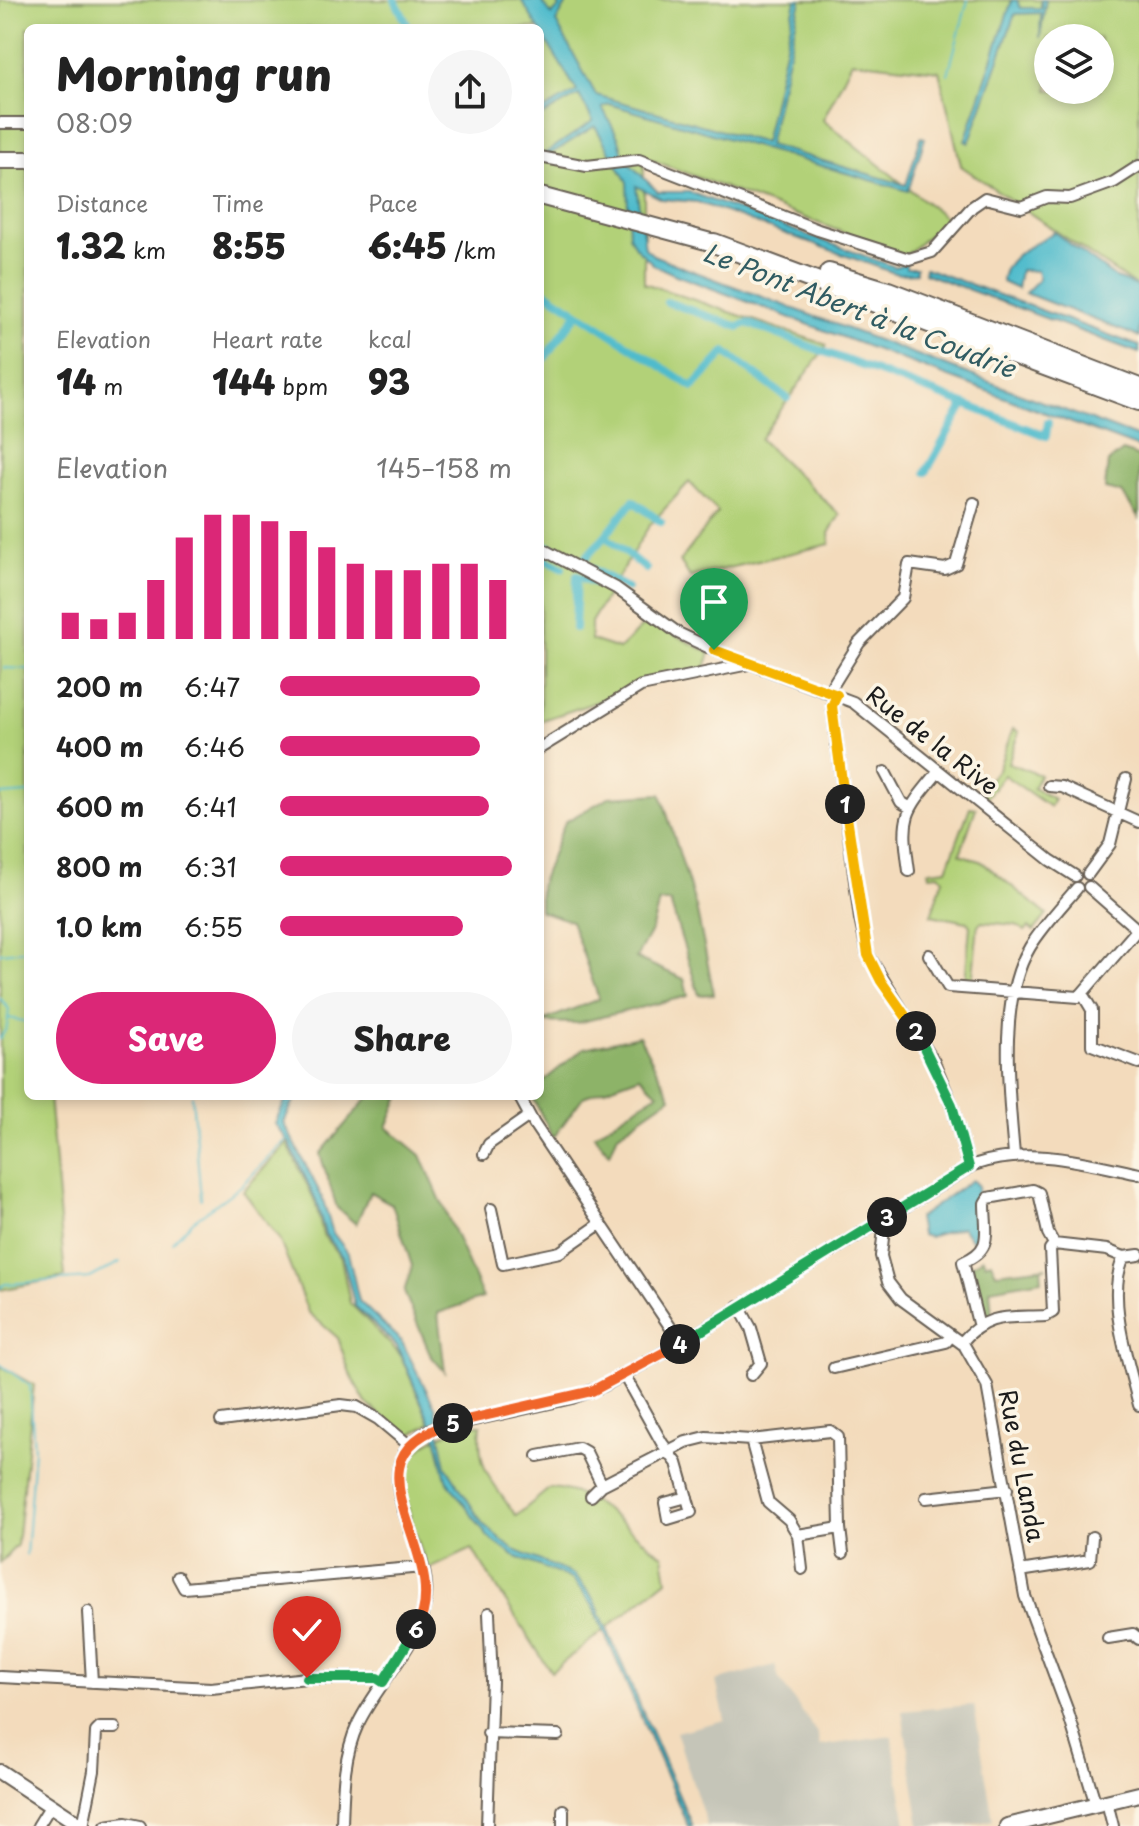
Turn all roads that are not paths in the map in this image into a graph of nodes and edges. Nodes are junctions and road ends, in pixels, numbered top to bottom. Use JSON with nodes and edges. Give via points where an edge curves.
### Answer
{"nodes":[{"id":1,"x":0,"y":123,"type":"edge"},
{"id":2,"x":24,"y":123,"type":"edge"},
{"id":3,"x":544,"y":158,"type":"edge"},
{"id":4,"x":0,"y":160,"type":"edge"},
{"id":5,"x":24,"y":160,"type":"edge"},
{"id":6,"x":1139,"y":166,"type":"edge"},
{"id":7,"x":544,"y":197,"type":"edge"},
{"id":8,"x":714,"y":243,"type":"junction"},
{"id":9,"x":1139,"y":388,"type":"edge"},
{"id":10,"x":1139,"y":401,"type":"edge"},
{"id":11,"x":974,"y":503,"type":"dead end"},
{"id":12,"x":544,"y":550,"type":"edge"},
{"id":13,"x":751,"y":663,"type":"junction"},
{"id":14,"x":833,"y":694,"type":"junction"},
{"id":15,"x":544,"y":746,"type":"edge"},
{"id":16,"x":939,"y":771,"type":"junction"},
{"id":17,"x":885,"y":772,"type":"dead end"},
{"id":18,"x":1126,"y":779,"type":"dead end"},
{"id":19,"x":1049,"y":786,"type":"dead end"},
{"id":20,"x":909,"y":807,"type":"junction"},
{"id":21,"x":1117,"y":814,"type":"junction"},
{"id":22,"x":1139,"y":822,"type":"edge"},
{"id":23,"x":909,"y":871,"type":"dead end"},
{"id":24,"x":1088,"y":874,"type":"junction"},
{"id":25,"x":1075,"y":876,"type":"junction"},
{"id":26,"x":1089,"y":887,"type":"junction"},
{"id":27,"x":1077,"y":888,"type":"junction"},
{"id":28,"x":1138,"y":931,"type":"edge"},
{"id":29,"x":929,"y":955,"type":"dead end"},
{"id":30,"x":1015,"y":993,"type":"junction"},
{"id":31,"x":1083,"y":995,"type":"junction"},
{"id":32,"x":1139,"y":1063,"type":"edge"},
{"id":33,"x":521,"y":1100,"type":"edge"},
{"id":34,"x":529,"y":1116,"type":"junction"},
{"id":35,"x":484,"y":1154,"type":"dead end"},
{"id":36,"x":1014,"y":1155,"type":"junction"},
{"id":37,"x":969,"y":1167,"type":"junction"},
{"id":38,"x":1139,"y":1174,"type":"edge"},
{"id":39,"x":491,"y":1209,"type":"dead end"},
{"id":40,"x":880,"y":1221,"type":"junction"},
{"id":41,"x":600,"y":1224,"type":"junction"},
{"id":42,"x":1054,"y":1244,"type":"junction"},
{"id":43,"x":1139,"y":1255,"type":"edge"},
{"id":44,"x":1124,"y":1257,"type":"junction"},
{"id":45,"x":739,"y":1306,"type":"junction"},
{"id":46,"x":978,"y":1323,"type":"junction"},
{"id":47,"x":951,"y":1336,"type":"junction"},
{"id":48,"x":681,"y":1343,"type":"junction"},
{"id":49,"x":961,"y":1343,"type":"junction"},
{"id":50,"x":834,"y":1368,"type":"dead end"},
{"id":51,"x":624,"y":1375,"type":"junction"},
{"id":52,"x":751,"y":1375,"type":"dead end"},
{"id":53,"x":1139,"y":1405,"type":"edge"},
{"id":54,"x":221,"y":1421,"type":"dead end"},
{"id":55,"x":751,"y":1440,"type":"junction"},
{"id":56,"x":409,"y":1445,"type":"junction"},
{"id":57,"x":669,"y":1450,"type":"junction"},
{"id":58,"x":538,"y":1456,"type":"dead end"},
{"id":59,"x":602,"y":1485,"type":"junction"},
{"id":60,"x":1007,"y":1489,"type":"junction"},
{"id":61,"x":591,"y":1496,"type":"dead end"},
{"id":62,"x":687,"y":1497,"type":"dead end"},
{"id":63,"x":926,"y":1498,"type":"dead end"},
{"id":64,"x":840,"y":1528,"type":"junction"},
{"id":65,"x":798,"y":1535,"type":"junction"},
{"id":66,"x":1092,"y":1537,"type":"dead end"},
{"id":67,"x":843,"y":1553,"type":"dead end"},
{"id":68,"x":423,"y":1567,"type":"junction"},
{"id":69,"x":802,"y":1569,"type":"dead end"},
{"id":70,"x":1020,"y":1571,"type":"junction"},
{"id":71,"x":178,"y":1577,"type":"dead end"},
{"id":72,"x":88,"y":1612,"type":"dead end"},
{"id":73,"x":489,"y":1613,"type":"dead end"},
{"id":74,"x":1108,"y":1638,"type":"dead end"},
{"id":75,"x":1139,"y":1639,"type":"edge"},
{"id":76,"x":0,"y":1677,"type":"edge"},
{"id":77,"x":92,"y":1682,"type":"junction"},
{"id":78,"x":383,"y":1682,"type":"junction"},
{"id":79,"x":115,"y":1728,"type":"dead end"},
{"id":80,"x":488,"y":1733,"type":"junction"},
{"id":81,"x":558,"y":1735,"type":"dead end"},
{"id":82,"x":0,"y":1772,"type":"edge"},
{"id":83,"x":1139,"y":1794,"type":"edge"},
{"id":84,"x":1102,"y":1804,"type":"junction"},
{"id":85,"x":51,"y":1805,"type":"junction"},
{"id":86,"x":563,"y":1810,"type":"dead end"},
{"id":87,"x":38,"y":1826,"type":"edge"},
{"id":88,"x":82,"y":1826,"type":"edge"},
{"id":89,"x":106,"y":1826,"type":"edge"},
{"id":90,"x":140,"y":1826,"type":"edge"},
{"id":91,"x":342,"y":1826,"type":"edge"},
{"id":92,"x":487,"y":1826,"type":"edge"},
{"id":93,"x":563,"y":1826,"type":"edge"},
{"id":94,"x":1007,"y":1826,"type":"edge"},
{"id":95,"x":1113,"y":1826,"type":"edge"}],
"edges":[{"from":1,"to":2,"type":"street"},
{"from":3,"to":6,"type":"street","via":[[587,166],[632,159],[866,248],[909,259],[932,252],[985,198],[1021,207],[1047,197],[1070,198]]},
{"from":4,"to":5,"type":"main road"},
{"from":7,"to":8,"type":"main road"},
{"from":8,"to":9,"type":"highway","via":[[888,291]]},
{"from":8,"to":10,"type":"highway"},
{"from":11,"to":14,"type":"street","via":[[956,564],[945,569],[909,564],[903,598],[859,643]]},
{"from":12,"to":13,"type":"street","name":"Rue de la Rive","via":[[616,588],[678,633]]},
{"from":13,"to":14,"type":"street","name":"Rue de la Rive"},
{"from":13,"to":15,"type":"street","via":[[641,686]]},
{"from":14,"to":16,"type":"street","name":"Rue de la Rive","via":[[872,715]]},
{"from":14,"to":37,"type":"street","via":[[862,936],[881,981],[934,1062]]},
{"from":16,"to":20,"type":"street"},
{"from":16,"to":25,"type":"street","name":"Rue de la Rive"},
{"from":17,"to":20,"type":"street"},
{"from":18,"to":21,"type":"street"},
{"from":19,"to":21,"type":"street","via":[[1062,787]]},
{"from":20,"to":23,"type":"street","via":[[904,822]]},
{"from":21,"to":22,"type":"street"},
{"from":21,"to":24,"type":"street","via":[[1110,844]]},
{"from":24,"to":25,"type":"street"},
{"from":24,"to":26,"type":"street"},
{"from":25,"to":27,"type":"street"},
{"from":26,"to":27,"type":"street"},
{"from":26,"to":28,"type":"street"},
{"from":27,"to":30,"type":"street","via":[[1031,946]]},
{"from":28,"to":31,"type":"street"},
{"from":29,"to":30,"type":"street","via":[[948,987]]},
{"from":30,"to":31,"type":"street"},
{"from":30,"to":36,"type":"street","via":[[1008,1079]]},
{"from":31,"to":32,"type":"street","via":[[1092,1010],[1092,1045]]},
{"from":33,"to":34,"type":"street"},
{"from":34,"to":35,"type":"street","via":[[489,1144]]},
{"from":34,"to":41,"type":"street"},
{"from":36,"to":37,"type":"street"},
{"from":36,"to":38,"type":"street","via":[[1069,1159]]},
{"from":37,"to":40,"type":"street"},
{"from":39,"to":41,"type":"street","via":[[499,1258],[509,1265],[560,1252]]},
{"from":40,"to":45,"type":"street"},
{"from":40,"to":47,"type":"street","name":"Rue du Landa","via":[[888,1282],[901,1299]]},
{"from":41,"to":48,"type":"street"},
{"from":42,"to":44,"type":"street"},
{"from":42,"to":46,"type":"street","via":[[1053,1312]]},
{"from":42,"to":46,"type":"street","via":[[1039,1193],[988,1198],[986,1246],[963,1262]]},
{"from":43,"to":44,"type":"street"},
{"from":44,"to":53,"type":"street","via":[[1117,1278],[1119,1314]]},
{"from":45,"to":48,"type":"street"},
{"from":45,"to":52,"type":"street","via":[[761,1363]]},
{"from":46,"to":49,"type":"street"},
{"from":47,"to":49,"type":"street","name":"Rue du Landa"},
{"from":47,"to":50,"type":"street","via":[[946,1342]]},
{"from":48,"to":51,"type":"street"},
{"from":49,"to":60,"type":"street","name":"Rue du Landa","via":[[987,1385]]},
{"from":51,"to":56,"type":"street","via":[[572,1398],[429,1430]]},
{"from":51,"to":57,"type":"street"},
{"from":54,"to":56,"type":"street","via":[[357,1407]]},
{"from":55,"to":57,"type":"street","via":[[706,1437]]},
{"from":55,"to":64,"type":"street","via":[[836,1433]]},
{"from":55,"to":65,"type":"street","via":[[768,1502]]},
{"from":56,"to":68,"type":"street","via":[[398,1477],[398,1496]]},
{"from":57,"to":59,"type":"street"},
{"from":57,"to":62,"type":"street"},
{"from":58,"to":59,"type":"street","via":[[579,1448]]},
{"from":59,"to":61,"type":"street"},
{"from":60,"to":63,"type":"street"},
{"from":60,"to":70,"type":"street","name":"Rue du Landa"},
{"from":64,"to":65,"type":"street"},
{"from":64,"to":67,"type":"street"},
{"from":65,"to":69,"type":"street"},
{"from":66,"to":70,"type":"street","name":"Rue du Landa","via":[[1090,1560]]},
{"from":68,"to":71,"type":"street","via":[[184,1588]]},
{"from":68,"to":78,"type":"street","via":[[427,1595],[421,1620]]},
{"from":70,"to":84,"type":"street","name":"Rue du Landa","via":[[1039,1640]]},
{"from":72,"to":77,"type":"street"},
{"from":73,"to":80,"type":"street"},
{"from":74,"to":75,"type":"street","via":[[1133,1634]]},
{"from":76,"to":77,"type":"street"},
{"from":77,"to":78,"type":"street","via":[[211,1688],[307,1678]]},
{"from":78,"to":91,"type":"street","via":[[348,1751]]},
{"from":79,"to":88,"type":"street","via":[[96,1732]]},
{"from":80,"to":81,"type":"street"},
{"from":80,"to":92,"type":"street"},
{"from":82,"to":85,"type":"main road"},
{"from":83,"to":84,"type":"main road"},
{"from":84,"to":94,"type":"main road"},
{"from":84,"to":95,"type":"street","name":"Rue du Landa"},
{"from":85,"to":87,"type":"street"},
{"from":85,"to":88,"type":"main road"},
{"from":86,"to":93,"type":"street"},
{"from":89,"to":90,"type":"street"}]}
